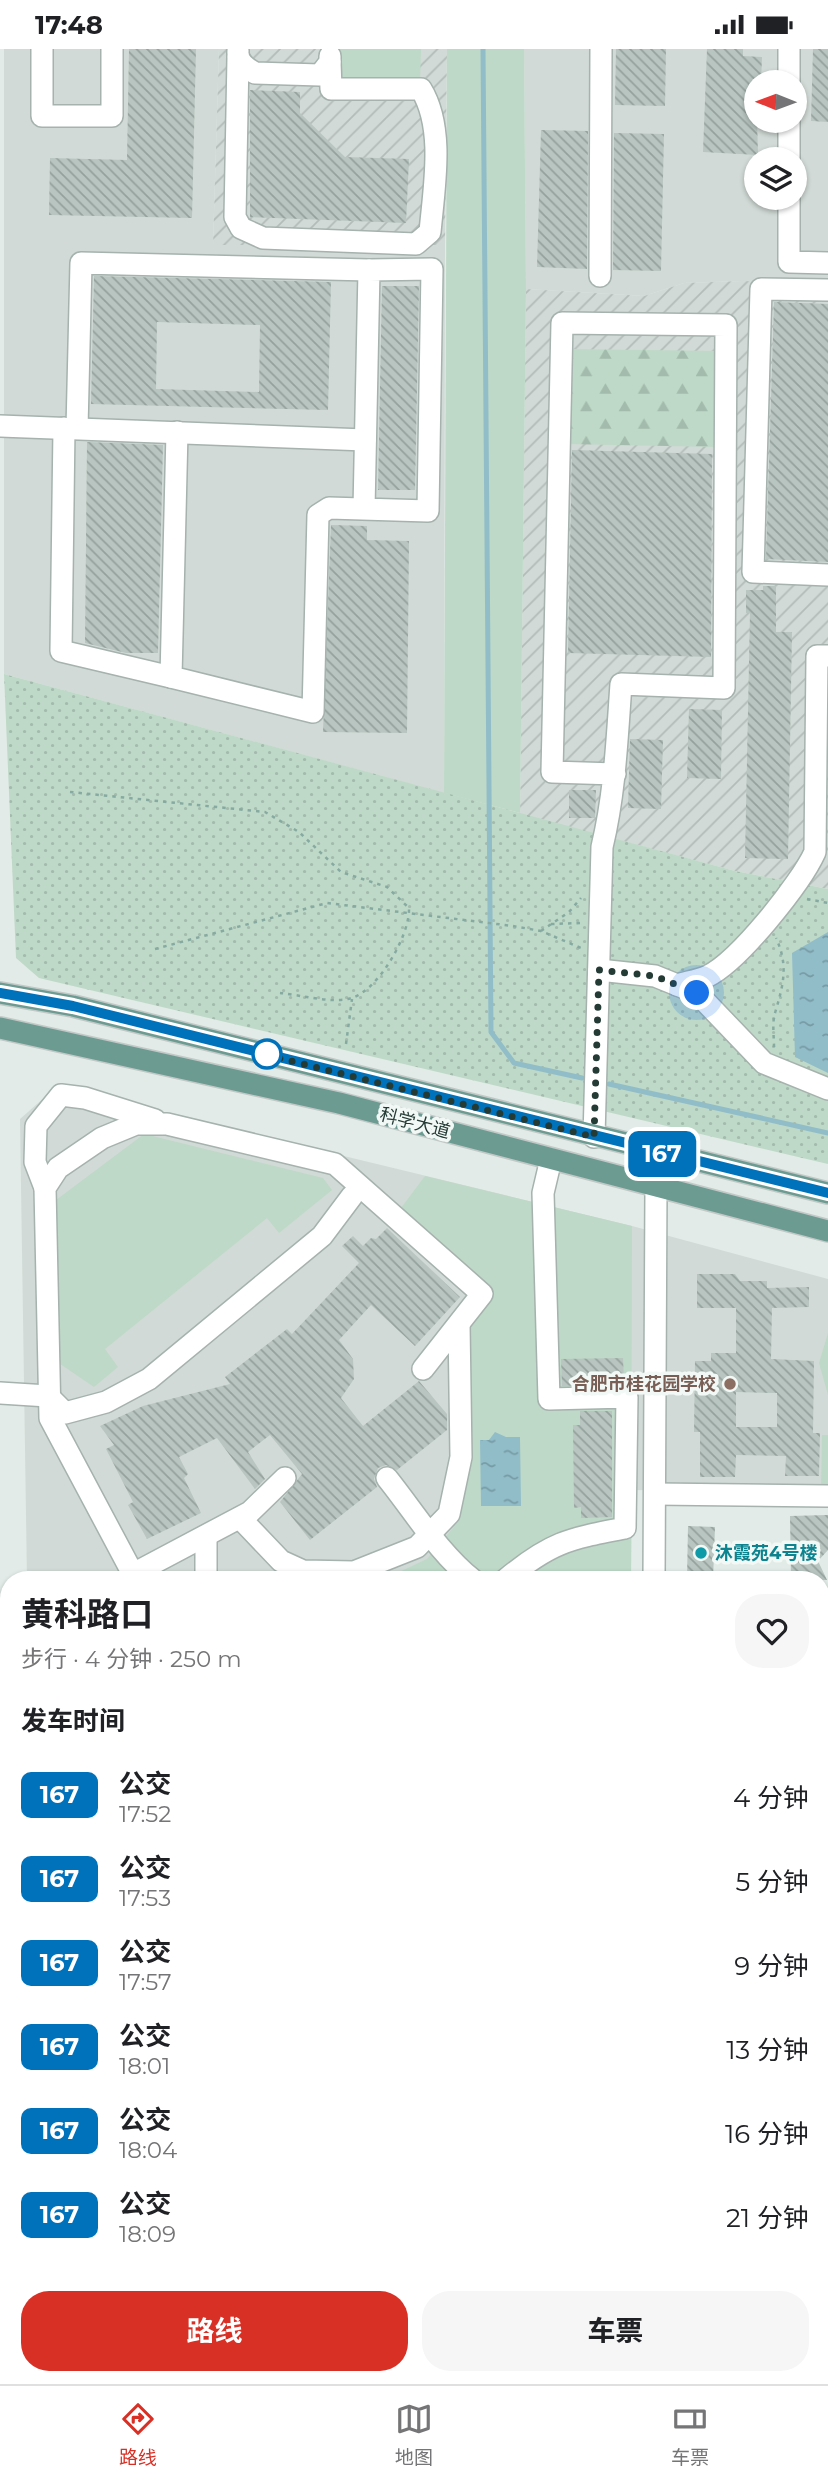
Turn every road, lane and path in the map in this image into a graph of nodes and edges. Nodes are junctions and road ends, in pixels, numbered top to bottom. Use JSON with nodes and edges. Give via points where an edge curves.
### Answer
{"nodes":[{"id":1,"x":42,"y":49,"type":"edge"},
{"id":2,"x":112,"y":49,"type":"edge"},
{"id":3,"x":601,"y":49,"type":"edge"},
{"id":4,"x":789,"y":49,"type":"edge"},
{"id":5,"x":238,"y":53,"type":"edge"},
{"id":6,"x":330,"y":56,"type":"edge"},
{"id":7,"x":789,"y":70,"type":"edge"},
{"id":8,"x":789,"y":210,"type":"edge"},
{"id":9,"x":828,"y":263,"type":"edge"},
{"id":10,"x":369,"y":270,"type":"junction"},
{"id":11,"x":600,"y":276,"type":"dead end"},
{"id":12,"x":828,"y":290,"type":"edge"},
{"id":13,"x":0,"y":426,"type":"edge"},
{"id":14,"x":71,"y":428,"type":"junction"},
{"id":15,"x":177,"y":432,"type":"junction"},
{"id":16,"x":365,"y":440,"type":"junction"},
{"id":17,"x":364,"y":509,"type":"junction"},
{"id":18,"x":828,"y":575,"type":"edge"},
{"id":19,"x":828,"y":656,"type":"edge"},
{"id":20,"x":171,"y":677,"type":"junction"},
{"id":21,"x":615,"y":774,"type":"junction"},
{"id":22,"x":70,"y":792,"type":"dead end"},
{"id":23,"x":601,"y":875,"type":"junction"},
{"id":24,"x":409,"y":912,"type":"junction"},
{"id":25,"x":600,"y":922,"type":"junction"},
{"id":26,"x":765,"y":922,"type":"junction"},
{"id":27,"x":551,"y":924,"type":"junction"},
{"id":28,"x":541,"y":931,"type":"junction"},
{"id":29,"x":155,"y":949,"type":"dead end"},
{"id":30,"x":600,"y":959,"type":"junction"},
{"id":31,"x":677,"y":985,"type":"junction"},
{"id":32,"x":0,"y":993,"type":"edge"},
{"id":33,"x":280,"y":993,"type":"dead end"},
{"id":34,"x":352,"y":998,"type":"junction"},
{"id":35,"x":0,"y":1028,"type":"edge"},
{"id":36,"x":346,"y":1044,"type":"dead end"},
{"id":37,"x":776,"y":1068,"type":"junction"},
{"id":38,"x":828,"y":1089,"type":"edge"},
{"id":39,"x":167,"y":1124,"type":"junction"},
{"id":40,"x":594,"y":1137,"type":"junction"},
{"id":41,"x":551,"y":1159,"type":"junction"},
{"id":42,"x":656,"y":1187,"type":"junction"},
{"id":43,"x":45,"y":1188,"type":"junction"},
{"id":44,"x":828,"y":1193,"type":"edge"},
{"id":45,"x":352,"y":1196,"type":"dead end"},
{"id":46,"x":828,"y":1231,"type":"edge"},
{"id":47,"x":458,"y":1324,"type":"junction"},
{"id":48,"x":423,"y":1369,"type":"dead end"},
{"id":49,"x":0,"y":1393,"type":"edge"},
{"id":50,"x":48,"y":1396,"type":"junction"},
{"id":51,"x":285,"y":1478,"type":"dead end"},
{"id":52,"x":387,"y":1478,"type":"dead end"},
{"id":53,"x":655,"y":1494,"type":"junction"},
{"id":54,"x":828,"y":1496,"type":"edge"},
{"id":55,"x":240,"y":1518,"type":"junction"},
{"id":56,"x":430,"y":1532,"type":"junction"},
{"id":57,"x":206,"y":1536,"type":"junction"},
{"id":58,"x":118,"y":1546,"type":"junction"},
{"id":59,"x":117,"y":1571,"type":"edge"},
{"id":60,"x":131,"y":1571,"type":"edge"},
{"id":61,"x":139,"y":1571,"type":"edge"},
{"id":62,"x":206,"y":1571,"type":"edge"},
{"id":63,"x":303,"y":1571,"type":"edge"},
{"id":64,"x":357,"y":1571,"type":"edge"},
{"id":65,"x":461,"y":1571,"type":"edge"},
{"id":66,"x":516,"y":1571,"type":"edge"},
{"id":67,"x":654,"y":1571,"type":"edge"}],
"edges":[{"from":1,"to":2,"type":"street","via":[[42,116],[112,116]]},
{"from":3,"to":11,"type":"street"},
{"from":4,"to":7,"type":"street"},
{"from":5,"to":6,"type":"street","via":[[246,68],[255,73],[320,75]]},
{"from":5,"to":6,"type":"street","via":[[235,217],[241,227],[263,238],[416,243],[430,232],[435,177],[432,106],[421,89],[331,89]]},
{"from":8,"to":9,"type":"street","via":[[789,262]]},
{"from":10,"to":14,"type":"street","via":[[81,263]]},
{"from":10,"to":16,"type":"street"},
{"from":10,"to":17,"type":"street","via":[[432,269],[428,511]]},
{"from":12,"to":18,"type":"street","via":[[761,289],[753,572]]},
{"from":13,"to":14,"type":"street"},
{"from":14,"to":15,"type":"street"},
{"from":14,"to":20,"type":"street","via":[[61,651]]},
{"from":15,"to":16,"type":"street"},
{"from":15,"to":20,"type":"street"},
{"from":16,"to":17,"type":"street"},
{"from":17,"to":20,"type":"street","via":[[329,508],[318,515],[313,712]]},
{"from":19,"to":26,"type":"street","via":[[817,656],[815,852],[805,874]]},
{"from":21,"to":21,"type":"street","via":[[621,684],[724,688],[726,325],[562,323],[552,772]]},
{"from":21,"to":23,"type":"street"},
{"from":22,"to":24,"type":"path","via":[[265,812],[299,832],[341,872],[387,887]]},
{"from":23,"to":25,"type":"street"},
{"from":23,"to":27,"type":"path","via":[[569,912]]},
{"from":24,"to":28,"type":"path"},
{"from":24,"to":29,"type":"path","via":[[327,904]]},
{"from":24,"to":34,"type":"path","via":[[397,948],[373,984]]},
{"from":25,"to":27,"type":"path"},
{"from":25,"to":30,"type":"street"},
{"from":26,"to":31,"type":"street","via":[[710,975]]},
{"from":26,"to":37,"type":"path","via":[[786,968],[774,1015]]},
{"from":27,"to":28,"type":"path"},
{"from":28,"to":30,"type":"path"},
{"from":30,"to":31,"type":"street"},
{"from":30,"to":40,"type":"street"},
{"from":31,"to":37,"type":"street","via":[[697,993],[764,1063]]},
{"from":32,"to":40,"type":"main road","name":"科学大道","via":[[73,1006]]},
{"from":33,"to":34,"type":"path"},
{"from":34,"to":36,"type":"path"},
{"from":35,"to":41,"type":"main road","name":"科学大道","via":[[339,1103]]},
{"from":37,"to":38,"type":"street"},
{"from":39,"to":43,"type":"street","via":[[136,1124],[102,1138],[58,1168]]},
{"from":39,"to":43,"type":"street","via":[[61,1095],[36,1126],[35,1162]]},
{"from":39,"to":47,"type":"street","via":[[335,1164],[482,1294]]},
{"from":40,"to":44,"type":"main road","name":"科学大道"},
{"from":41,"to":42,"type":"main road","name":"科学大道"},
{"from":41,"to":66,"type":"street","via":[[543,1193],[549,1399],[627,1397],[625,1528],[563,1540]]},
{"from":42,"to":46,"type":"main road","name":"科学大道"},
{"from":42,"to":53,"type":"street"},
{"from":43,"to":50,"type":"street"},
{"from":45,"to":50,"type":"street","via":[[322,1235],[149,1380],[106,1402],[65,1413]]},
{"from":47,"to":48,"type":"street"},
{"from":47,"to":56,"type":"street","via":[[461,1457],[449,1514]]},
{"from":49,"to":50,"type":"street"},
{"from":50,"to":58,"type":"street","via":[[50,1418]]},
{"from":51,"to":55,"type":"street"},
{"from":52,"to":56,"type":"street"},
{"from":53,"to":54,"type":"street"},
{"from":53,"to":67,"type":"street"},
{"from":55,"to":57,"type":"street"},
{"from":55,"to":63,"type":"street","via":[[281,1561]]},
{"from":56,"to":64,"type":"street","via":[[417,1547]]},
{"from":56,"to":65,"type":"street","via":[[450,1563]]},
{"from":57,"to":61,"type":"street"},
{"from":57,"to":62,"type":"street"},
{"from":58,"to":59,"type":"street"},
{"from":58,"to":60,"type":"street"}]}
